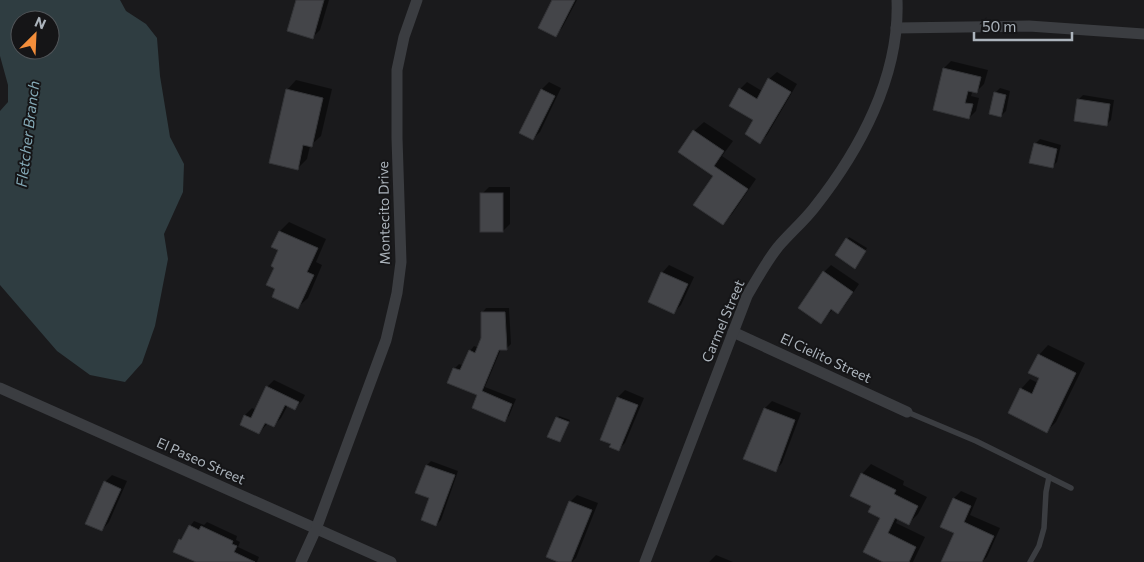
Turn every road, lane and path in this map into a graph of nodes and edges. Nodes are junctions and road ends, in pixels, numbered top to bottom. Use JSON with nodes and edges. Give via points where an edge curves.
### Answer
{"nodes":[{"id":1,"x":417,"y":0,"type":"edge"},
{"id":2,"x":897,"y":0,"type":"edge"},
{"id":3,"x":896,"y":28,"type":"junction"},
{"id":4,"x":1144,"y":34,"type":"edge"},
{"id":5,"x":733,"y":332,"type":"junction"},
{"id":6,"x":0,"y":388,"type":"edge"},
{"id":7,"x":907,"y":412,"type":"joint"},
{"id":8,"x":1049,"y":477,"type":"junction"},
{"id":9,"x":1071,"y":488,"type":"dead end"},
{"id":10,"x":316,"y":529,"type":"junction"},
{"id":11,"x":302,"y":562,"type":"edge"},
{"id":12,"x":391,"y":562,"type":"edge"},
{"id":13,"x":645,"y":562,"type":"edge"},
{"id":14,"x":1030,"y":562,"type":"edge"}],
"edges":[{"from":1,"to":10,"type":"street","name":"Montecito Drive","via":[[397,70],[401,262],[398,293],[386,340]]},
{"from":2,"to":3,"type":"street","name":"Carmel Street"},
{"from":3,"to":4,"type":"street","via":[[1029,26]]},
{"from":3,"to":5,"type":"street","name":"Carmel Street","via":[[896,42],[884,86],[856,149],[813,210],[769,258],[747,296]]},
{"from":5,"to":7,"type":"street","name":"El Cielito Street"},
{"from":5,"to":13,"type":"street","name":"Carmel Street"},
{"from":6,"to":10,"type":"street","name":"El Paseo Street"},
{"from":7,"to":8,"type":"lane"},
{"from":8,"to":9,"type":"lane"},
{"from":8,"to":14,"type":"lane","via":[[1044,528]]},
{"from":10,"to":11,"type":"street","name":"Montecito Drive"},
{"from":10,"to":12,"type":"street","name":"El Paseo Street"}]}
